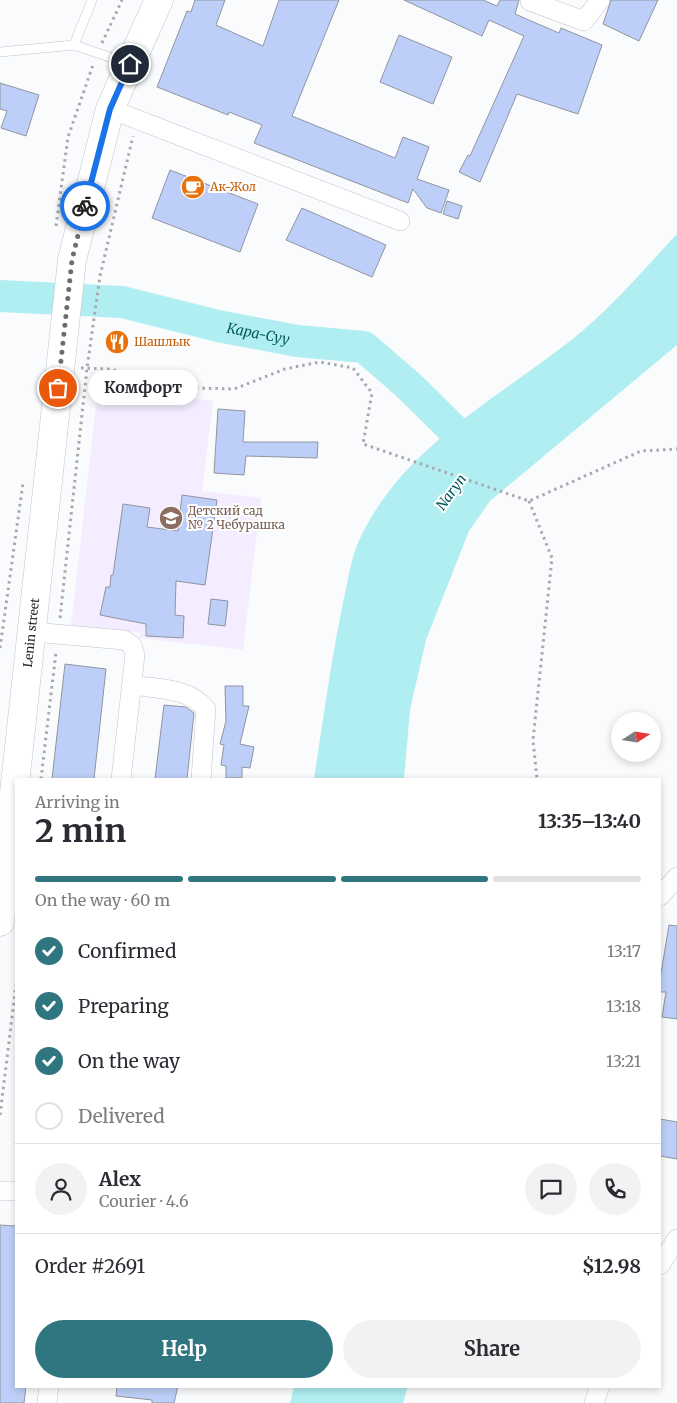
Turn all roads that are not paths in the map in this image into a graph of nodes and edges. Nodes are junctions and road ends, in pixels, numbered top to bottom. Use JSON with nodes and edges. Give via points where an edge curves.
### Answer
{"nodes":[{"id":1,"x":92,"y":0,"type":"edge"},
{"id":2,"x":159,"y":0,"type":"edge"},
{"id":3,"x":600,"y":0,"type":"edge"},
{"id":4,"x":530,"y":1,"type":"edge"},
{"id":5,"x":74,"y":45,"type":"junction"},
{"id":6,"x":0,"y":52,"type":"edge"},
{"id":7,"x":130,"y":64,"type":"junction"},
{"id":8,"x":110,"y":109,"type":"junction"},
{"id":9,"x":400,"y":220,"type":"dead end"},
{"id":10,"x":45,"y":633,"type":"junction"},
{"id":11,"x":132,"y":686,"type":"junction"},
{"id":12,"x":22,"y":776,"type":"edge"},
{"id":13,"x":121,"y":778,"type":"edge"},
{"id":14,"x":201,"y":778,"type":"edge"},
{"id":15,"x":15,"y":841,"type":"edge"},
{"id":16,"x":677,"y":877,"type":"edge"},
{"id":17,"x":10,"y":887,"type":"edge"},
{"id":18,"x":661,"y":895,"type":"edge"},
{"id":19,"x":0,"y":922,"type":"edge"},
{"id":20,"x":0,"y":1191,"type":"edge"},
{"id":21,"x":15,"y":1191,"type":"edge"},
{"id":22,"x":677,"y":1239,"type":"edge"},
{"id":23,"x":661,"y":1264,"type":"edge"},
{"id":24,"x":49,"y":1388,"type":"edge"},
{"id":25,"x":599,"y":1388,"type":"edge"},
{"id":26,"x":47,"y":1403,"type":"edge"},
{"id":27,"x":594,"y":1403,"type":"edge"}],
"edges":[{"from":1,"to":5,"type":"lane"},
{"from":2,"to":7,"type":"main road","name":"Lenin street"},
{"from":3,"to":4,"type":"street","via":[[584,21]]},
{"from":5,"to":6,"type":"lane"},
{"from":5,"to":7,"type":"lane"},
{"from":7,"to":8,"type":"main road","name":"Lenin street"},
{"from":8,"to":9,"type":"street"},
{"from":8,"to":10,"type":"main road","name":"Lenin street","via":[[72,260],[70,360]]},
{"from":10,"to":11,"type":"street","via":[[124,640],[132,645],[135,655]]},
{"from":10,"to":12,"type":"main road","name":"Lenin street"},
{"from":11,"to":13,"type":"street"},
{"from":11,"to":14,"type":"street","via":[[186,694],[199,700],[206,709]]},
{"from":15,"to":17,"type":"main road","name":"Lenin street"},
{"from":16,"to":18,"type":"street"},
{"from":17,"to":19,"type":"main road","name":"Lenin street"},
{"from":20,"to":21,"type":"street"},
{"from":22,"to":23,"type":"street"},
{"from":24,"to":26,"type":"street"},
{"from":25,"to":27,"type":"street"}]}
